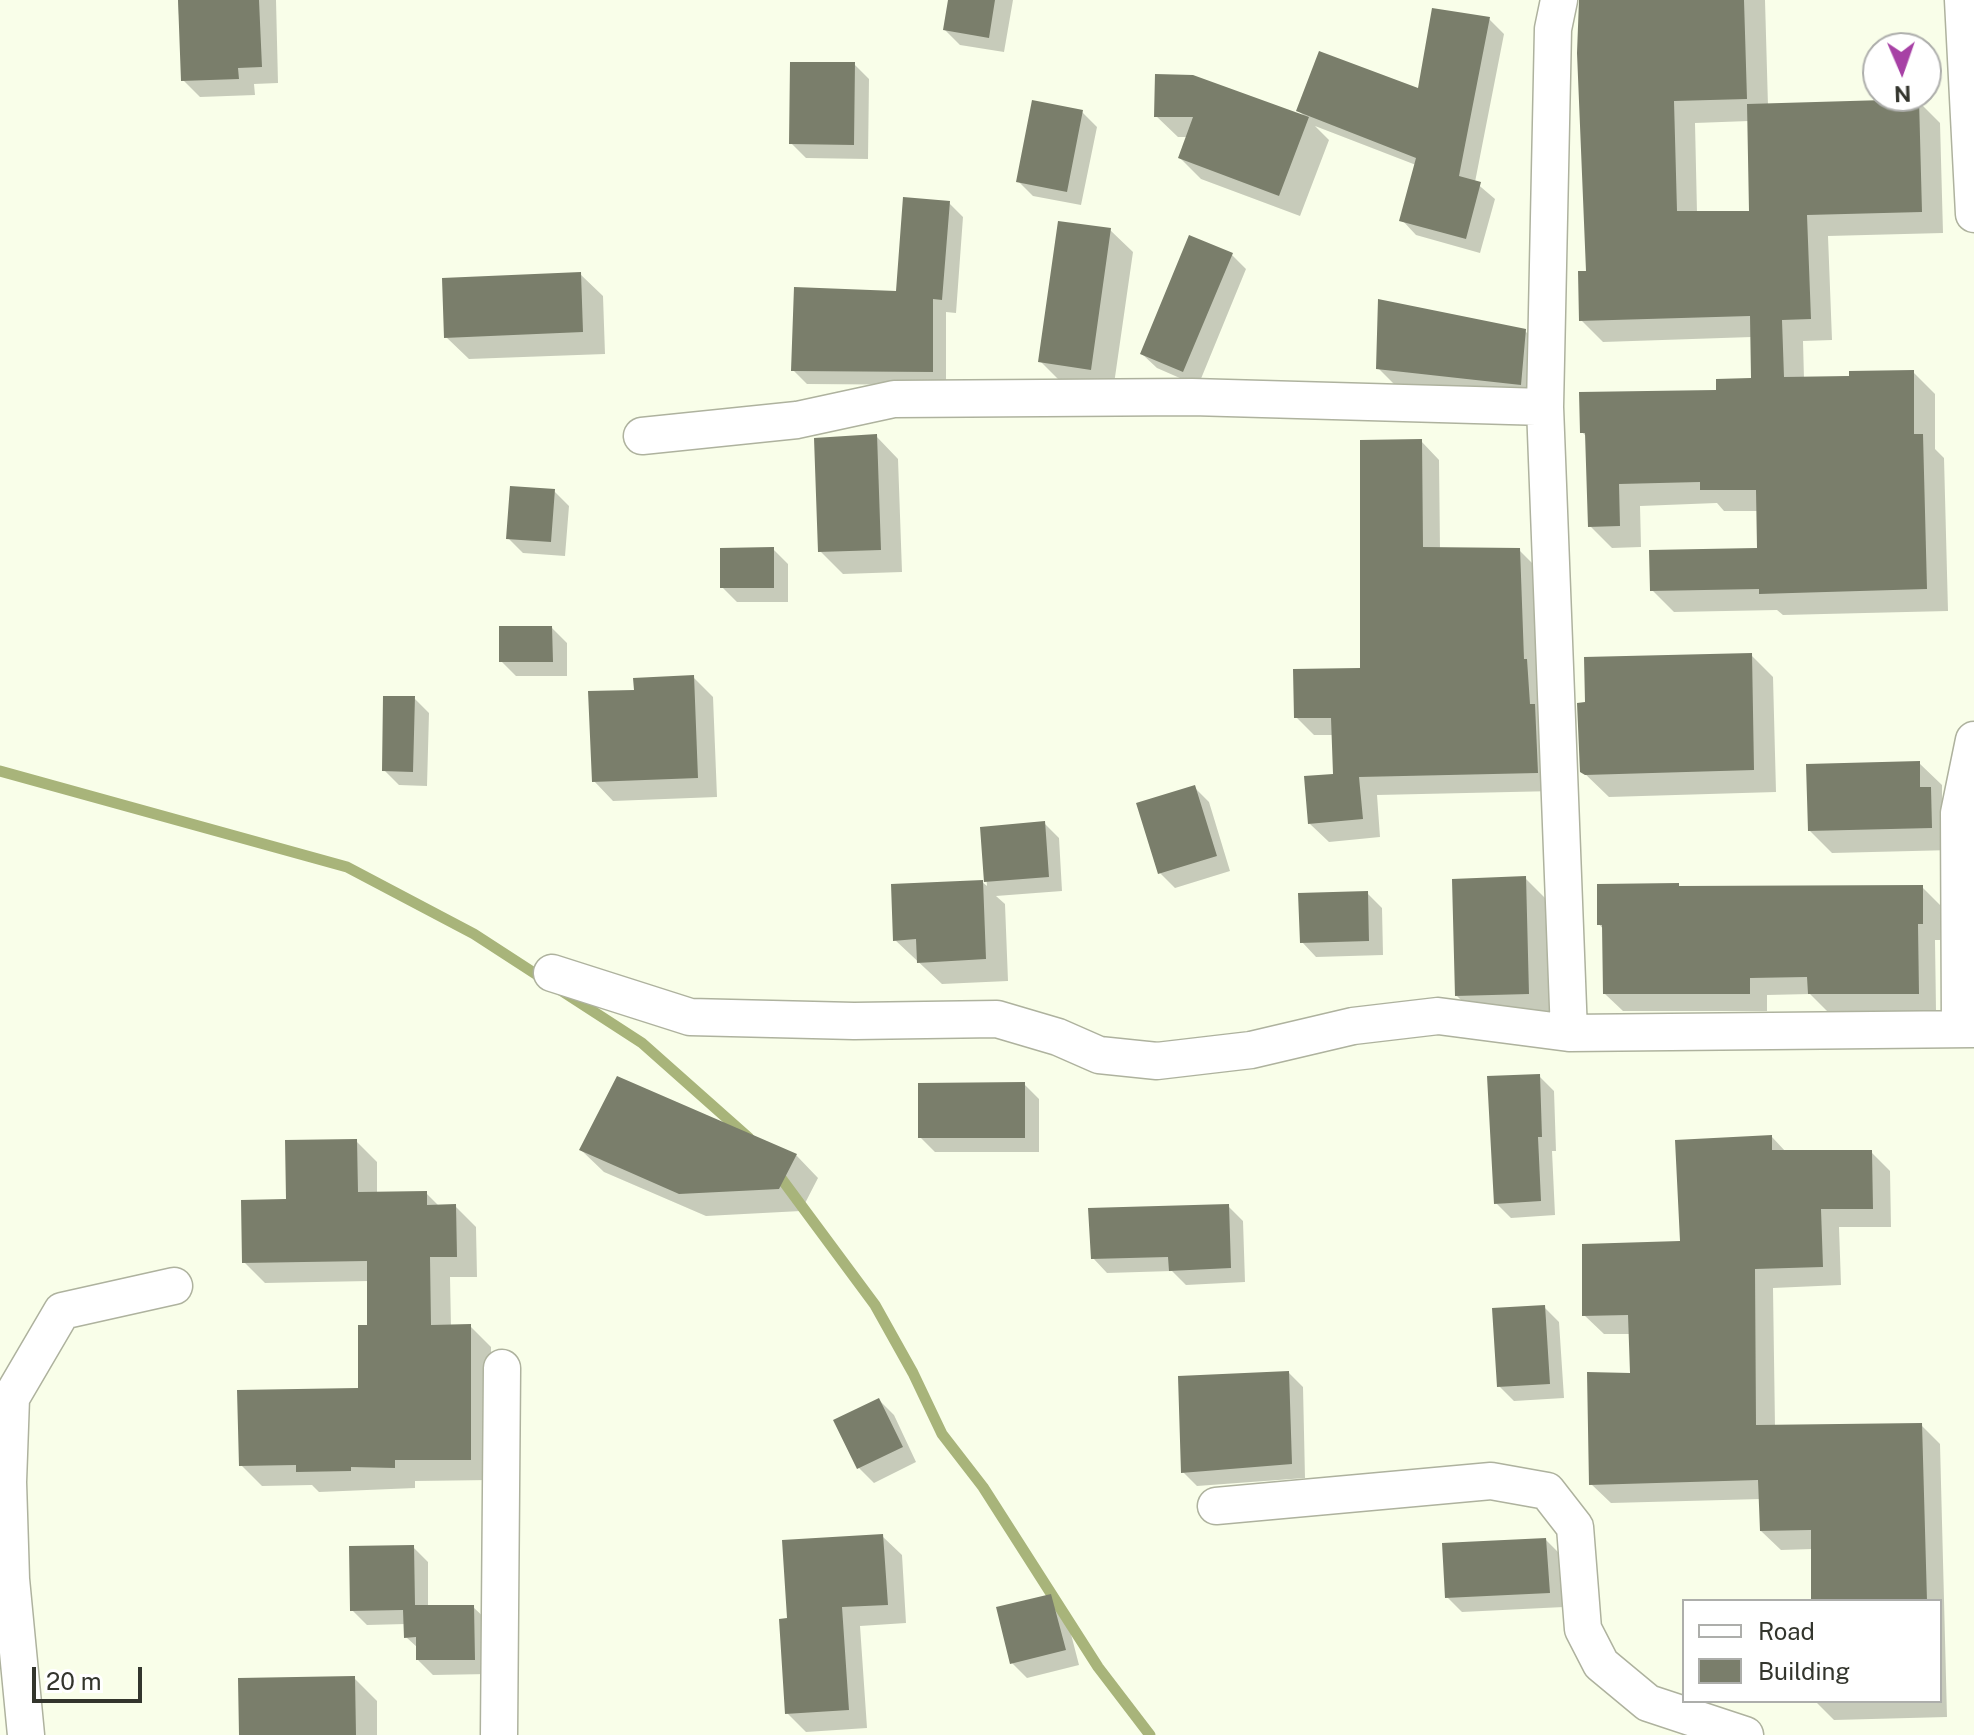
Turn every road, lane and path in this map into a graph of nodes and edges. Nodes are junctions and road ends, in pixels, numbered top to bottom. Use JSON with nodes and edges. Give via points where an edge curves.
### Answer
{"nodes":[{"id":1,"x":1559,"y":0,"type":"edge"},
{"id":2,"x":1963,"y":0,"type":"edge"},
{"id":3,"x":1974,"y":214,"type":"edge"},
{"id":4,"x":1545,"y":407,"type":"junction"},
{"id":5,"x":642,"y":436,"type":"dead end"},
{"id":6,"x":1974,"y":740,"type":"edge"},
{"id":7,"x":552,"y":973,"type":"dead end"},
{"id":8,"x":1967,"y":1029,"type":"edge"},
{"id":9,"x":1569,"y":1033,"type":"junction"},
{"id":10,"x":174,"y":1286,"type":"dead end"},
{"id":11,"x":502,"y":1368,"type":"dead end"},
{"id":12,"x":1216,"y":1506,"type":"dead end"},
{"id":13,"x":26,"y":1735,"type":"edge"},
{"id":14,"x":499,"y":1735,"type":"edge"},
{"id":15,"x":1745,"y":1735,"type":"edge"}],
"edges":[{"from":1,"to":4,"type":"street","via":[[1553,29]]},
{"from":2,"to":3,"type":"street"},
{"from":4,"to":5,"type":"street","via":[[1192,397],[894,399],[797,420]]},
{"from":4,"to":9,"type":"street"},
{"from":6,"to":8,"type":"street","via":[[1959,813]]},
{"from":7,"to":9,"type":"street","via":[[690,1017],[997,1019],[1099,1055],[1157,1061],[1251,1050],[1353,1026],[1438,1016]]},
{"from":8,"to":9,"type":"street"},
{"from":10,"to":13,"type":"street","via":[[62,1311],[11,1398],[11,1579]]},
{"from":11,"to":14,"type":"street"},
{"from":12,"to":15,"type":"street","via":[[1491,1481],[1547,1491],[1575,1527],[1583,1629],[1601,1664],[1648,1703]]}]}
